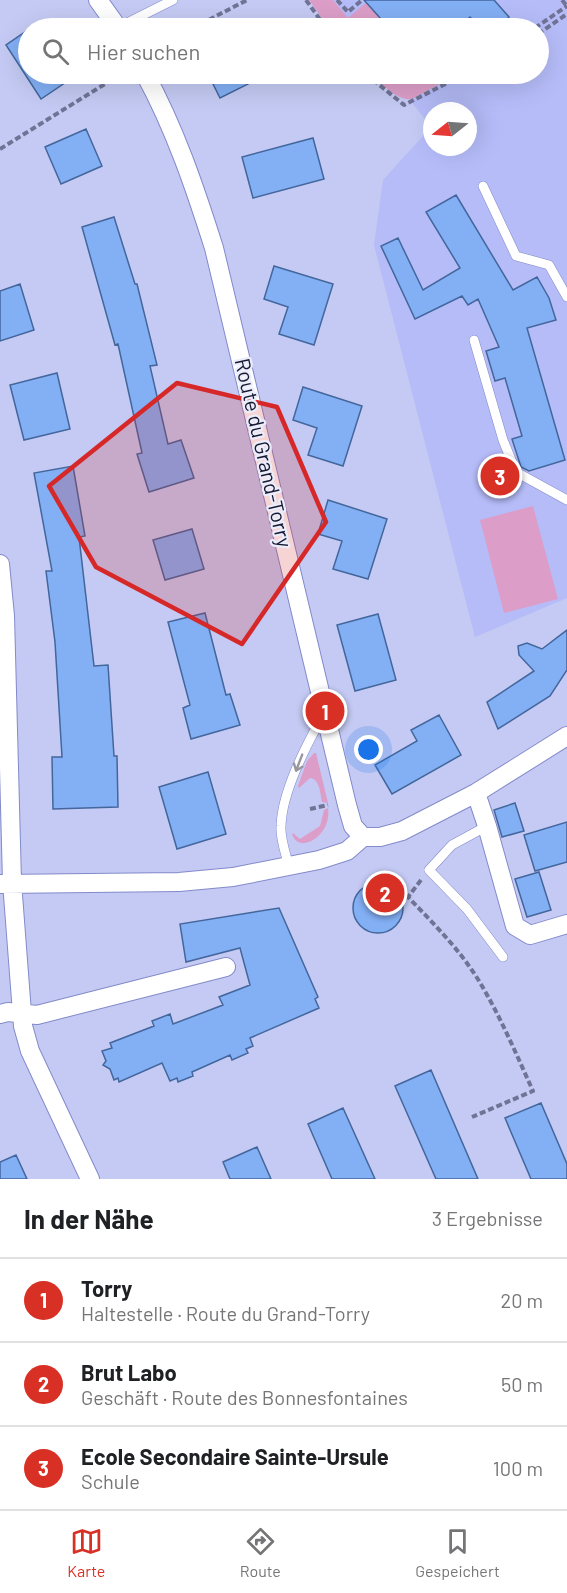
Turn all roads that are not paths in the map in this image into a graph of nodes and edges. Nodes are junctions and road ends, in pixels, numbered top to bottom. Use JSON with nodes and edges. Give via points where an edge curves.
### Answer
{"nodes":[{"id":1,"x":98,"y":0,"type":"edge"},
{"id":2,"x":173,"y":0,"type":"edge"},
{"id":3,"x":111,"y":18,"type":"edge"},
{"id":4,"x":138,"y":18,"type":"edge"},
{"id":5,"x":151,"y":84,"type":"edge"},
{"id":6,"x":483,"y":186,"type":"dead end"},
{"id":7,"x":567,"y":297,"type":"edge"},
{"id":8,"x":474,"y":340,"type":"dead end"},
{"id":9,"x":567,"y":500,"type":"edge"},
{"id":10,"x":0,"y":564,"type":"edge"},
{"id":11,"x":325,"y":711,"type":"junction"},
{"id":12,"x":567,"y":736,"type":"edge"},
{"id":13,"x":476,"y":793,"type":"junction"},
{"id":14,"x":487,"y":825,"type":"junction"},
{"id":15,"x":363,"y":837,"type":"junction"},
{"id":16,"x":289,"y":867,"type":"junction"},
{"id":17,"x":6,"y":883,"type":"edge"},
{"id":18,"x":567,"y":924,"type":"edge"},
{"id":19,"x":502,"y":957,"type":"dead end"},
{"id":20,"x":226,"y":967,"type":"dead end"},
{"id":21,"x":22,"y":1013,"type":"junction"},
{"id":22,"x":0,"y":1014,"type":"edge"},
{"id":23,"x":90,"y":1179,"type":"edge"}],
"edges":[{"from":1,"to":3,"type":"street"},
{"from":2,"to":4,"type":"lane"},
{"from":5,"to":11,"type":"street","name":"Route du Grand-Torry","via":[[189,171],[214,248]]},
{"from":6,"to":7,"type":"lane","via":[[516,256],[549,265]]},
{"from":8,"to":9,"type":"lane","via":[[516,472]]},
{"from":10,"to":17,"type":"street","via":[[5,616]]},
{"from":11,"to":15,"type":"street","name":"Route du Grand-Torry","via":[[353,826]]},
{"from":11,"to":16,"type":"lane","one_way":true,"via":[[307,744],[286,799],[280,827]]},
{"from":12,"to":13,"type":"street"},
{"from":13,"to":14,"type":"street"},
{"from":13,"to":15,"type":"street","via":[[402,831]]},
{"from":14,"to":18,"type":"street","via":[[515,926],[530,935]]},
{"from":14,"to":19,"type":"lane","via":[[452,845],[429,870],[467,909]]},
{"from":15,"to":16,"type":"street","via":[[347,851]]},
{"from":16,"to":17,"type":"street","via":[[178,882]]},
{"from":17,"to":21,"type":"street"},
{"from":20,"to":21,"type":"street","via":[[37,1015]]},
{"from":21,"to":22,"type":"street"},
{"from":21,"to":23,"type":"street","via":[[30,1051]]}]}
